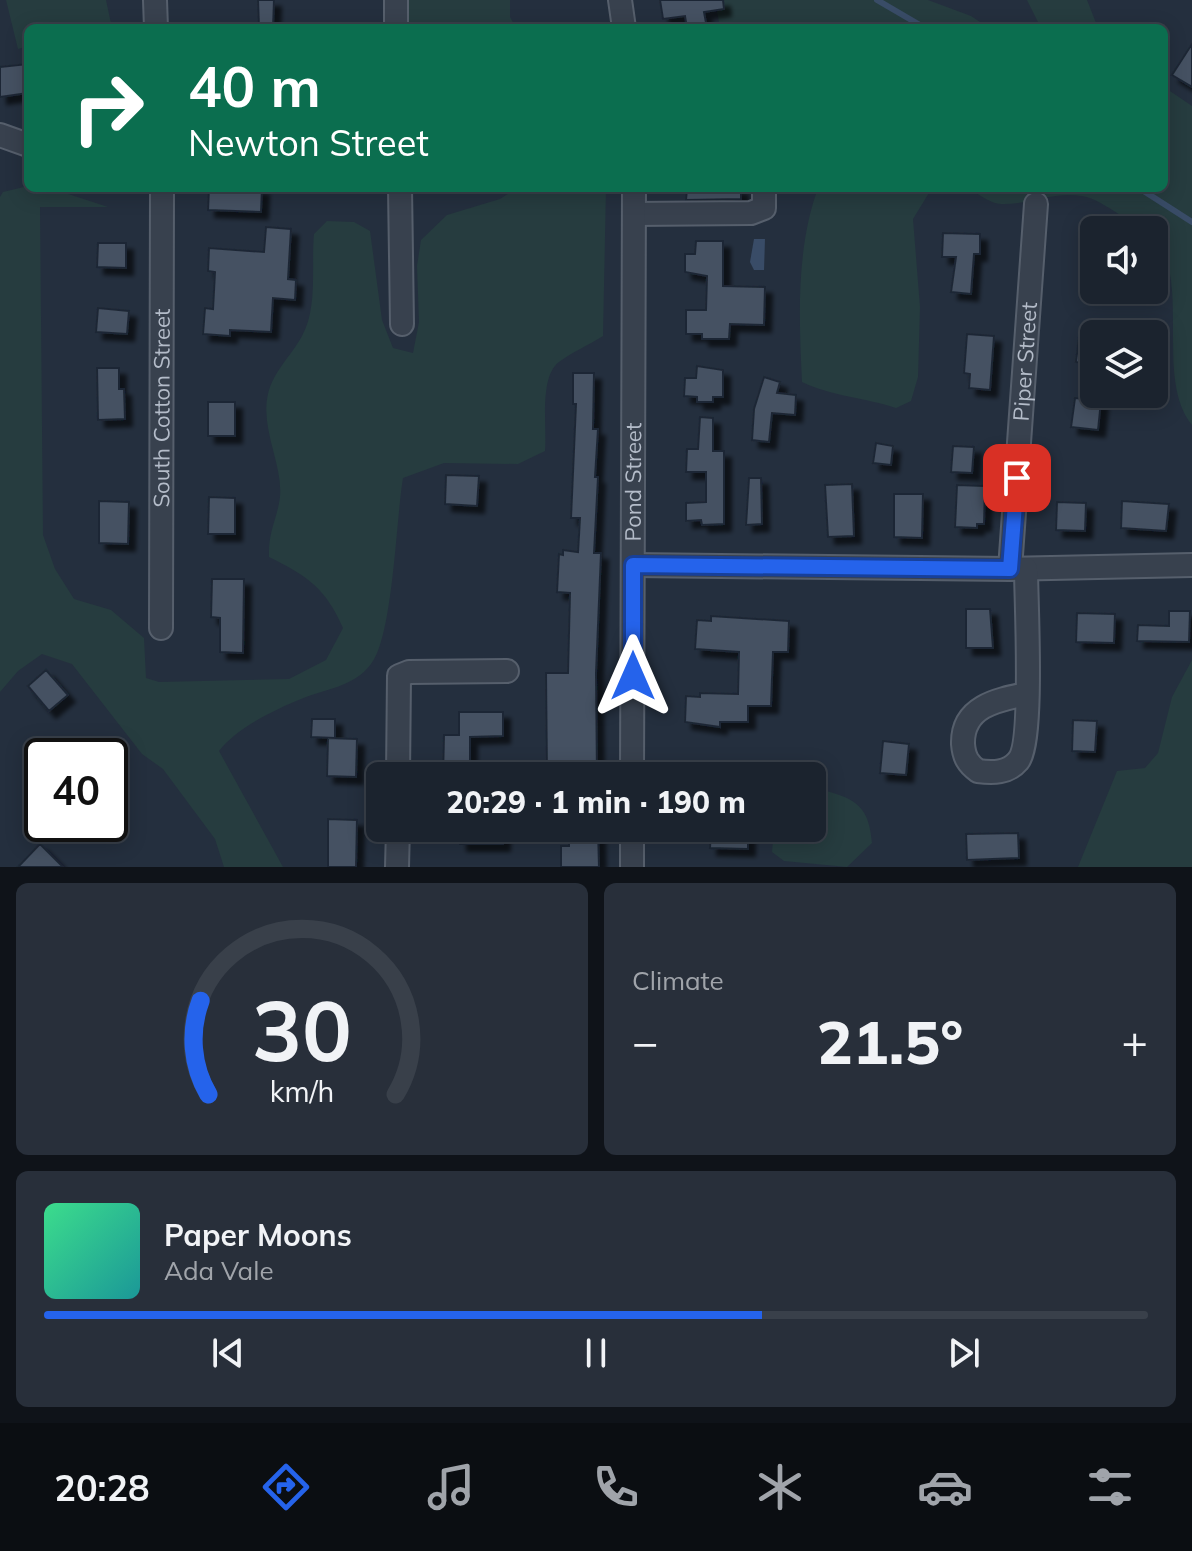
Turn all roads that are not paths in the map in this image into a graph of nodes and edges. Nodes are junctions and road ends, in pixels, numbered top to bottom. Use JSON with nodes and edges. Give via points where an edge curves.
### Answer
{"nodes":[{"id":1,"x":155,"y":0,"type":"edge"},
{"id":2,"x":396,"y":0,"type":"edge"},
{"id":3,"x":620,"y":0,"type":"edge"},
{"id":4,"x":156,"y":24,"type":"edge"},
{"id":5,"x":396,"y":24,"type":"edge"},
{"id":6,"x":623,"y":24,"type":"edge"},
{"id":7,"x":0,"y":135,"type":"edge"},
{"id":8,"x":24,"y":144,"type":"edge"},
{"id":9,"x":162,"y":192,"type":"edge"},
{"id":10,"x":400,"y":192,"type":"edge"},
{"id":11,"x":634,"y":192,"type":"edge"},
{"id":12,"x":764,"y":192,"type":"edge"},
{"id":13,"x":1036,"y":204,"type":"dead end"},
{"id":14,"x":634,"y":214,"type":"junction"},
{"id":15,"x":402,"y":324,"type":"dead end"},
{"id":16,"x":633,"y":565,"type":"junction"},
{"id":17,"x":1192,"y":565,"type":"edge"},
{"id":18,"x":1018,"y":569,"type":"junction"},
{"id":19,"x":161,"y":628,"type":"dead end"},
{"id":20,"x":507,"y":671,"type":"dead end"},
{"id":21,"x":1026,"y":694,"type":"dead end"},
{"id":22,"x":398,"y":762,"type":"edge"},
{"id":23,"x":632,"y":762,"type":"edge"},
{"id":24,"x":398,"y":842,"type":"edge"},
{"id":25,"x":632,"y":842,"type":"edge"},
{"id":26,"x":397,"y":867,"type":"edge"},
{"id":27,"x":632,"y":867,"type":"edge"}],
"edges":[{"from":1,"to":4,"type":"street"},
{"from":2,"to":5,"type":"street"},
{"from":3,"to":6,"type":"street"},
{"from":7,"to":8,"type":"street"},
{"from":9,"to":19,"type":"street","name":"South Cotton Street"},
{"from":10,"to":15,"type":"street"},
{"from":11,"to":14,"type":"street","name":"Pond Street"},
{"from":12,"to":14,"type":"street","via":[[764,208],[751,213]]},
{"from":13,"to":18,"type":"street","name":"Piper Street"},
{"from":14,"to":16,"type":"street","name":"Pond Street"},
{"from":16,"to":18,"type":"street"},
{"from":16,"to":23,"type":"street","name":"Pond Street"},
{"from":17,"to":18,"type":"street"},
{"from":18,"to":21,"type":"street","name":"Piper Street"},
{"from":20,"to":22,"type":"street","via":[[399,676]]},
{"from":24,"to":26,"type":"street"},
{"from":25,"to":27,"type":"street"}]}
